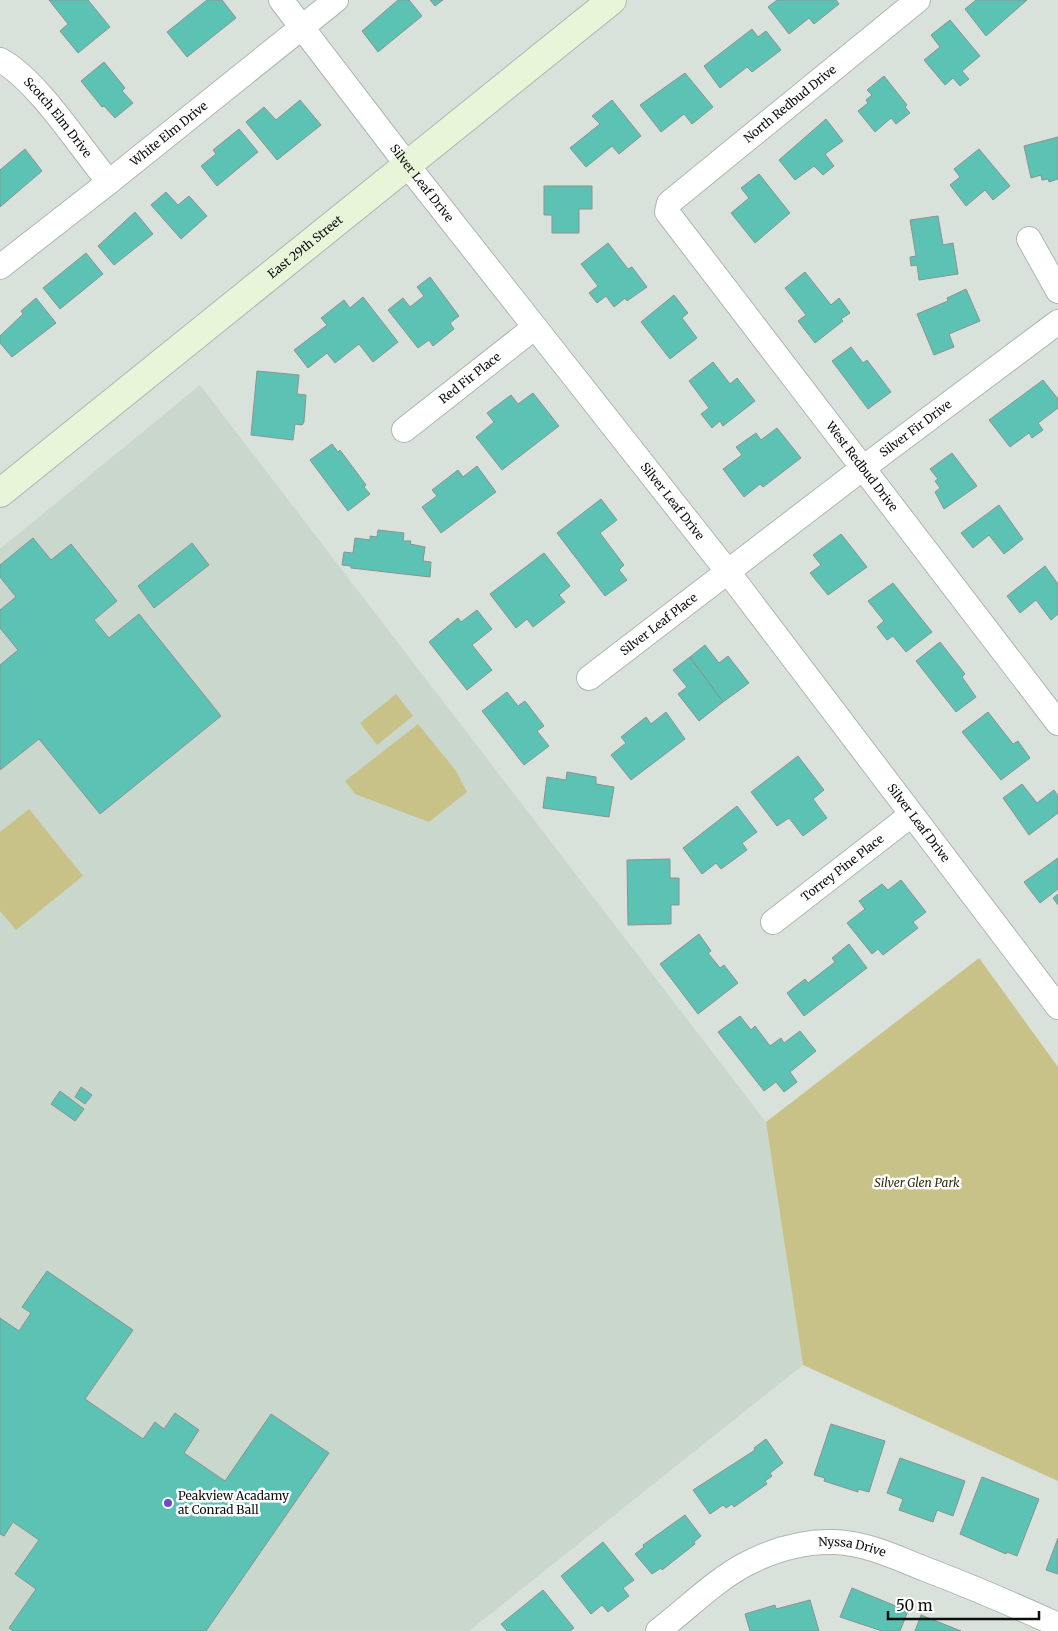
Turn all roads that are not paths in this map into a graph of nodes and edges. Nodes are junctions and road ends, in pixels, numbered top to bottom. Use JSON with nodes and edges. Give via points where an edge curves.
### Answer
{"nodes":[{"id":1,"x":281,"y":0,"type":"edge"},
{"id":2,"x":336,"y":0,"type":"edge"},
{"id":3,"x":612,"y":0,"type":"edge"},
{"id":4,"x":918,"y":0,"type":"edge"},
{"id":5,"x":302,"y":27,"type":"junction"},
{"id":6,"x":0,"y":60,"type":"edge"},
{"id":7,"x":408,"y":166,"type":"junction"},
{"id":8,"x":109,"y":182,"type":"junction"},
{"id":9,"x":667,"y":212,"type":"joint"},
{"id":10,"x":1029,"y":239,"type":"dead end"},
{"id":11,"x":0,"y":267,"type":"edge"},
{"id":12,"x":1058,"y":291,"type":"edge"},
{"id":13,"x":1058,"y":322,"type":"edge"},
{"id":14,"x":535,"y":327,"type":"junction"},
{"id":15,"x":404,"y":430,"type":"dead end"},
{"id":16,"x":864,"y":468,"type":"junction"},
{"id":17,"x":0,"y":493,"type":"edge"},
{"id":18,"x":728,"y":572,"type":"junction"},
{"id":19,"x":589,"y":678,"type":"dead end"},
{"id":20,"x":1058,"y":723,"type":"edge"},
{"id":21,"x":911,"y":815,"type":"junction"},
{"id":22,"x":773,"y":922,"type":"dead end"},
{"id":23,"x":1058,"y":1007,"type":"edge"},
{"id":24,"x":1058,"y":1625,"type":"edge"},
{"id":25,"x":658,"y":1631,"type":"edge"}],
"edges":[{"from":1,"to":5,"type":"street","name":"Silver Leaf Drive"},
{"from":2,"to":5,"type":"street","name":"White Elm Drive"},
{"from":3,"to":7,"type":"main road","name":"East 29th Street"},
{"from":4,"to":9,"type":"street","name":"North Redbud Drive","via":[[669,203]]},
{"from":5,"to":7,"type":"street","name":"Silver Leaf Drive"},
{"from":5,"to":8,"type":"street","name":"White Elm Drive"},
{"from":6,"to":8,"type":"street","name":"Scotch Elm Drive","via":[[41,97]]},
{"from":7,"to":14,"type":"street","name":"Silver Leaf Drive"},
{"from":7,"to":17,"type":"main road","name":"East 29th Street"},
{"from":8,"to":11,"type":"street","name":"White Elm Drive"},
{"from":9,"to":16,"type":"street","name":"West Redbud Drive"},
{"from":10,"to":12,"type":"street"},
{"from":13,"to":16,"type":"street","name":"Silver Fir Drive"},
{"from":14,"to":15,"type":"street","name":"Red Fir Place"},
{"from":14,"to":18,"type":"street","name":"Silver Leaf Drive"},
{"from":16,"to":18,"type":"street","name":"Silver Fir Drive"},
{"from":16,"to":20,"type":"street","name":"West Redbud Drive"},
{"from":18,"to":19,"type":"street","name":"Silver Leaf Place"},
{"from":18,"to":21,"type":"street","name":"Silver Leaf Drive"},
{"from":21,"to":22,"type":"street","name":"Torrey Pine Place"},
{"from":21,"to":23,"type":"street","name":"Silver Leaf Drive"},
{"from":24,"to":25,"type":"street","name":"Nyssa Drive","via":[[885,1553],[834,1542],[789,1547],[745,1564]]}]}
